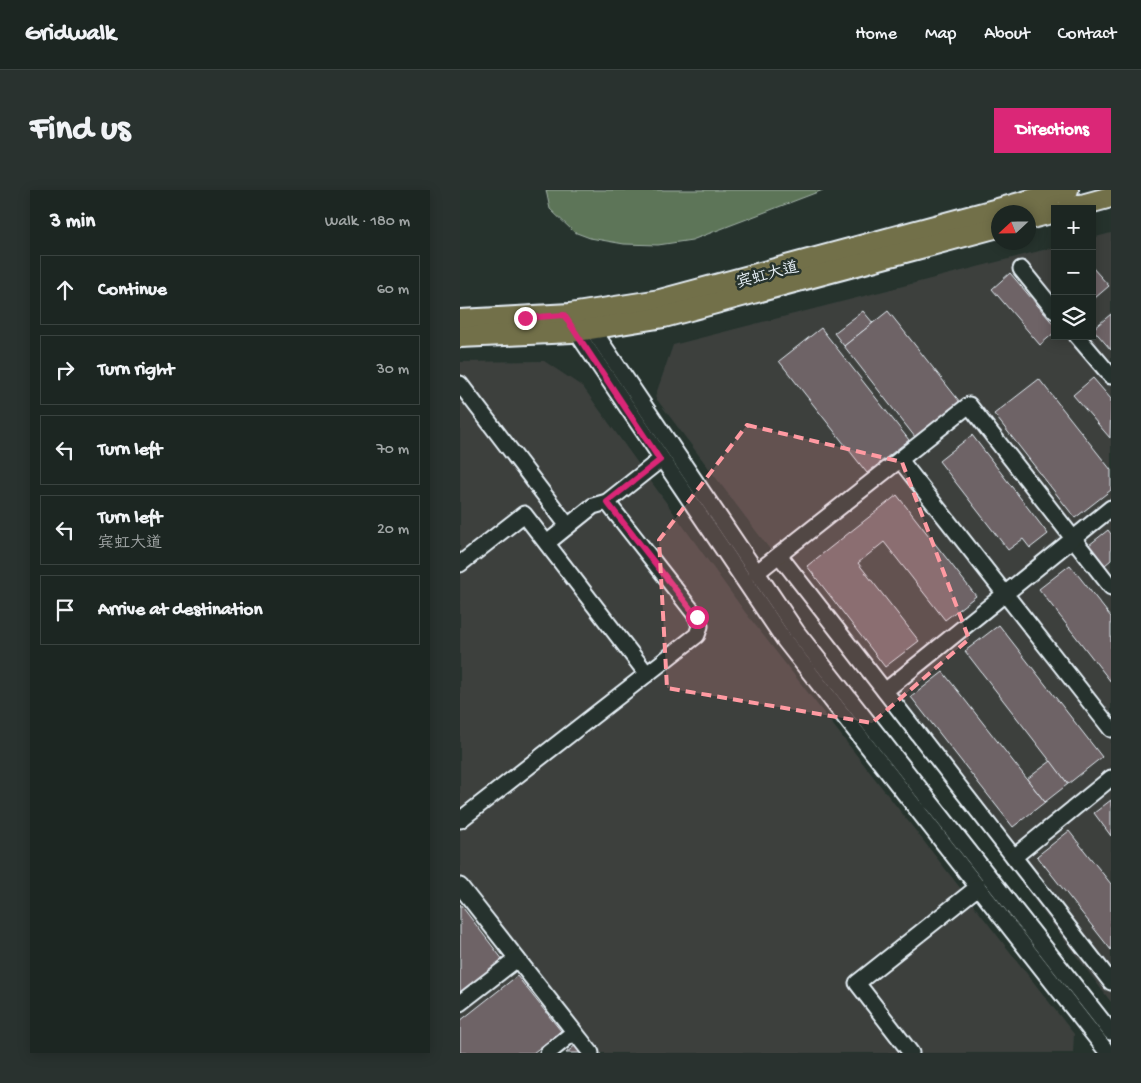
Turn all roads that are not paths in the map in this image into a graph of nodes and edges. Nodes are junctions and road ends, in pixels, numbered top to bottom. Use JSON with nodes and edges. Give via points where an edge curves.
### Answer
{"nodes":[{"id":1,"x":1068,"y":190,"type":"edge"},
{"id":2,"x":1111,"y":197,"type":"edge"},
{"id":3,"x":1082,"y":205,"type":"edge"},
{"id":4,"x":1051,"y":213,"type":"edge"},
{"id":5,"x":1036,"y":217,"type":"edge"},
{"id":6,"x":991,"y":230,"type":"edge"},
{"id":7,"x":1021,"y":270,"type":"dead end"},
{"id":8,"x":1051,"y":306,"type":"edge"},
{"id":9,"x":460,"y":320,"type":"edge"},
{"id":10,"x":578,"y":322,"type":"junction"},
{"id":11,"x":460,"y":337,"type":"edge"},
{"id":12,"x":1080,"y":340,"type":"edge"},
{"id":13,"x":1111,"y":376,"type":"edge"},
{"id":14,"x":460,"y":384,"type":"edge"},
{"id":15,"x":660,"y":460,"type":"junction"},
{"id":16,"x":900,"y":460,"type":"junction"},
{"id":17,"x":607,"y":502,"type":"junction"},
{"id":18,"x":1111,"y":508,"type":"edge"},
{"id":19,"x":568,"y":526,"type":"junction"},
{"id":20,"x":1073,"y":539,"type":"junction"},
{"id":21,"x":547,"y":543,"type":"junction"},
{"id":22,"x":779,"y":555,"type":"junction"},
{"id":23,"x":460,"y":564,"type":"edge"},
{"id":24,"x":756,"y":573,"type":"junction"},
{"id":25,"x":1111,"y":587,"type":"edge"},
{"id":26,"x":1005,"y":594,"type":"junction"},
{"id":27,"x":647,"y":674,"type":"junction"},
{"id":28,"x":885,"y":691,"type":"junction"},
{"id":29,"x":1111,"y":728,"type":"edge"},
{"id":30,"x":1111,"y":778,"type":"edge"},
{"id":31,"x":460,"y":820,"type":"edge"},
{"id":32,"x":1014,"y":857,"type":"junction"},
{"id":33,"x":460,"y":886,"type":"edge"},
{"id":34,"x":978,"y":887,"type":"junction"},
{"id":35,"x":517,"y":958,"type":"junction"},
{"id":36,"x":1111,"y":982,"type":"edge"},
{"id":37,"x":460,"y":1003,"type":"edge"},
{"id":38,"x":574,"y":1032,"type":"junction"},
{"id":39,"x":1111,"y":1032,"type":"edge"},
{"id":40,"x":548,"y":1053,"type":"edge"},
{"id":41,"x":591,"y":1053,"type":"edge"},
{"id":42,"x":911,"y":1053,"type":"edge"},
{"id":43,"x":1109,"y":1053,"type":"edge"}],
"edges":[{"from":1,"to":10,"type":"main road","name":"宾虹大道"},
{"from":2,"to":3,"type":"main road"},
{"from":4,"to":5,"type":"main road"},
{"from":6,"to":10,"type":"main road","name":"宾虹大道","via":[[655,319]]},
{"from":7,"to":8,"type":"street"},
{"from":9,"to":10,"type":"main road","name":"宾虹大道"},
{"from":10,"to":11,"type":"main road","name":"宾虹大道","via":[[526,336]]},
{"from":10,"to":15,"type":"street"},
{"from":10,"to":24,"type":"street"},
{"from":12,"to":13,"type":"street"},
{"from":14,"to":19,"type":"street"},
{"from":15,"to":17,"type":"street"},
{"from":15,"to":34,"type":"street","via":[[785,641]]},
{"from":16,"to":20,"type":"street","via":[[969,405]]},
{"from":16,"to":22,"type":"street"},
{"from":16,"to":26,"type":"street"},
{"from":17,"to":19,"type":"street","via":[[593,506]]},
{"from":17,"to":27,"type":"street","via":[[699,621],[697,635]]},
{"from":18,"to":20,"type":"street"},
{"from":19,"to":21,"type":"street"},
{"from":20,"to":25,"type":"street"},
{"from":20,"to":26,"type":"street"},
{"from":21,"to":23,"type":"street","via":[[524,514]]},
{"from":21,"to":27,"type":"street"},
{"from":22,"to":24,"type":"street"},
{"from":22,"to":28,"type":"street"},
{"from":24,"to":39,"type":"street","via":[[797,632]]},
{"from":26,"to":28,"type":"street"},
{"from":26,"to":29,"type":"street"},
{"from":27,"to":31,"type":"street"},
{"from":28,"to":32,"type":"street"},
{"from":30,"to":32,"type":"street"},
{"from":32,"to":36,"type":"street"},
{"from":33,"to":35,"type":"street"},
{"from":34,"to":42,"type":"street","via":[[857,983]]},
{"from":34,"to":43,"type":"street"},
{"from":35,"to":37,"type":"street"},
{"from":35,"to":38,"type":"street"},
{"from":38,"to":40,"type":"street"},
{"from":38,"to":41,"type":"street"}]}
